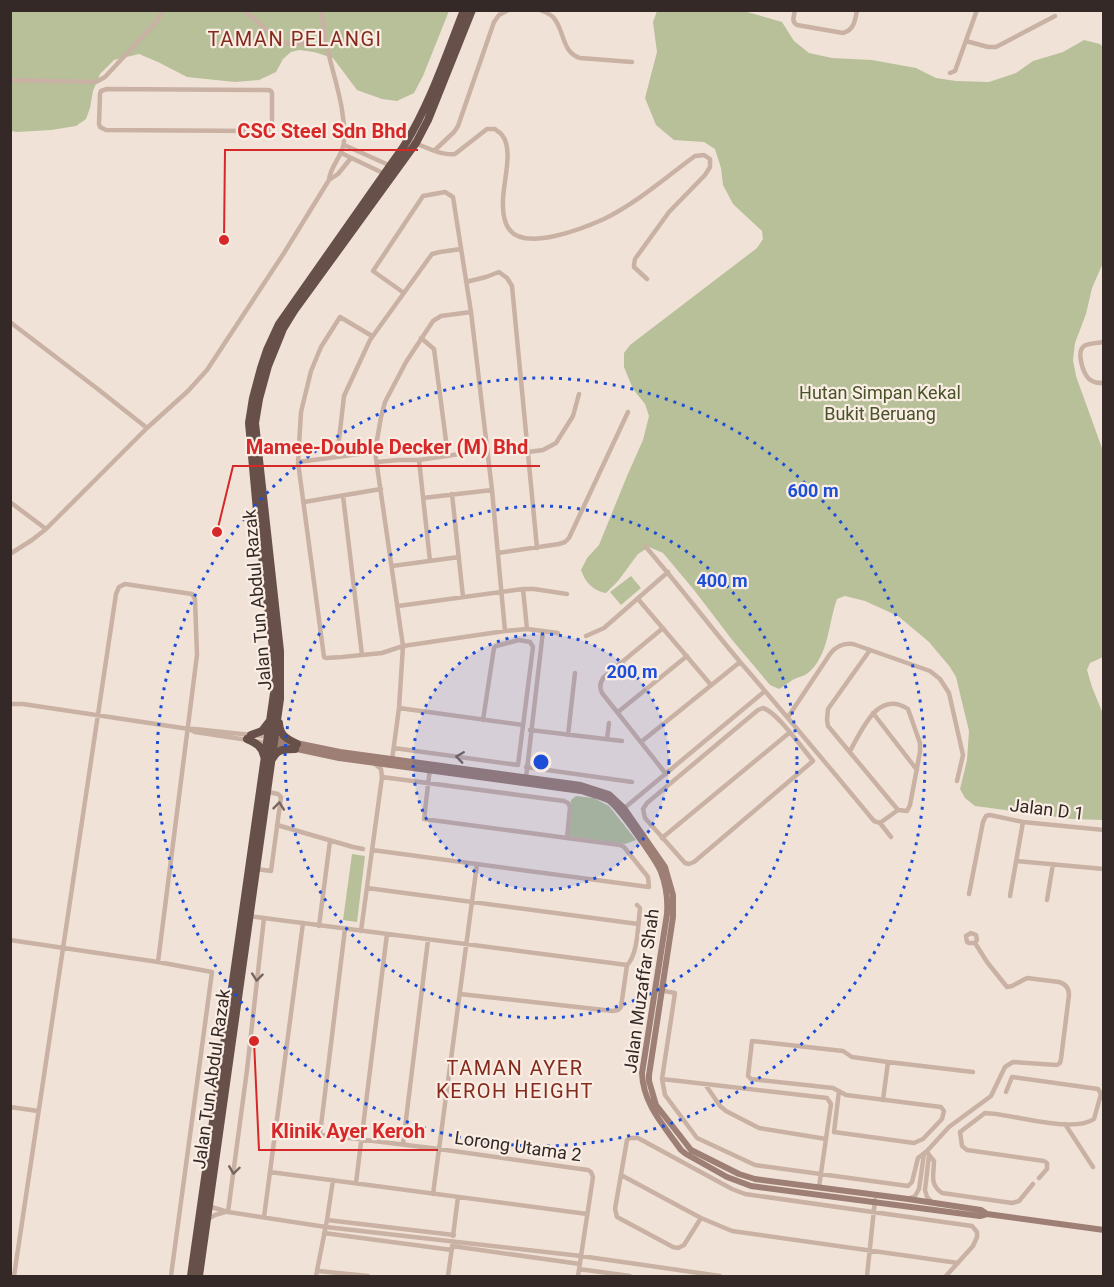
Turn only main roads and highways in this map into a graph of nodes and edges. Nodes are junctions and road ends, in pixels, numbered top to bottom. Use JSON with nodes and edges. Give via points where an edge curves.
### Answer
{"nodes":[{"id":1,"x":464,"y":10,"type":"edge"},
{"id":2,"x":472,"y":10,"type":"edge"},
{"id":3,"x":412,"y":142,"type":"junction"},
{"id":4,"x":275,"y":715,"type":"junction"},
{"id":5,"x":271,"y":741,"type":"junction"},
{"id":6,"x":296,"y":746,"type":"junction"},
{"id":7,"x":271,"y":760,"type":"junction"},
{"id":8,"x":392,"y":762,"type":"junction"},
{"id":9,"x":264,"y":769,"type":"junction"},
{"id":10,"x":246,"y":916,"type":"junction"},
{"id":11,"x":659,"y":990,"type":"junction"},
{"id":12,"x":875,"y":1198,"type":"junction"},
{"id":13,"x":205,"y":1206,"type":"junction"},
{"id":14,"x":987,"y":1214,"type":"junction"},
{"id":15,"x":1104,"y":1230,"type":"edge"},
{"id":16,"x":191,"y":1276,"type":"edge"},
{"id":17,"x":199,"y":1276,"type":"edge"}],
"edges":[{"from":1,"to":3,"type":"highway","name":"Jalan Tun Abdul Razak"},
{"from":2,"to":3,"type":"highway","name":"Jalan Tun Abdul Razak","via":[[428,120]]},
{"from":3,"to":4,"type":"highway","name":"Jalan Tun Abdul Razak","via":[[294,311],[274,348],[259,399],[255,423],[281,665]]},
{"from":4,"to":5,"type":"highway","name":"Jalan Tun Abdul Razak"},
{"from":4,"to":6,"type":"highway","via":[[281,733]]},
{"from":4,"to":9,"type":"highway","via":[[264,729],[249,737],[263,750]]},
{"from":5,"to":6,"type":"main road","name":"Jalan Muzaffar Shah"},
{"from":5,"to":7,"type":"highway","name":"Jalan Tun Abdul Razak"},
{"from":5,"to":9,"type":"highway","name":"Jalan Tun Abdul Razak"},
{"from":6,"to":7,"type":"highway","via":[[278,752]]},
{"from":6,"to":8,"type":"main road","name":"Jalan Muzaffar Shah"},
{"from":6,"to":8,"type":"main road","name":"Jalan Muzaffar Shah","via":[[339,758]]},
{"from":7,"to":10,"type":"highway","name":"Jalan Tun Abdul Razak"},
{"from":8,"to":11,"type":"main road","name":"Jalan Muzaffar Shah","via":[[581,791],[610,801],[622,810],[660,869],[667,895]]},
{"from":9,"to":10,"type":"highway","name":"Jalan Tun Abdul Razak"},
{"from":10,"to":13,"type":"highway","name":"Jalan Tun Abdul Razak"},
{"from":11,"to":12,"type":"main road","name":"Jalan Muzaffar Shah","via":[[649,1081],[656,1105],[692,1149],[755,1179]]},
{"from":11,"to":12,"type":"main road","name":"Jalan Muzaffar Shah","via":[[642,1080],[651,1107],[681,1150],[751,1186]]},
{"from":12,"to":14,"type":"main road","name":"Jalan Muzaffar Shah"},
{"from":12,"to":14,"type":"main road","name":"Jalan Muzaffar Shah","via":[[932,1202]]},
{"from":13,"to":16,"type":"highway","name":"Jalan Tun Abdul Razak"},
{"from":13,"to":17,"type":"highway","name":"Jalan Tun Abdul Razak","via":[[207,1220]]},
{"from":14,"to":15,"type":"main road","name":"Jalan Muzaffar Shah"}]}
